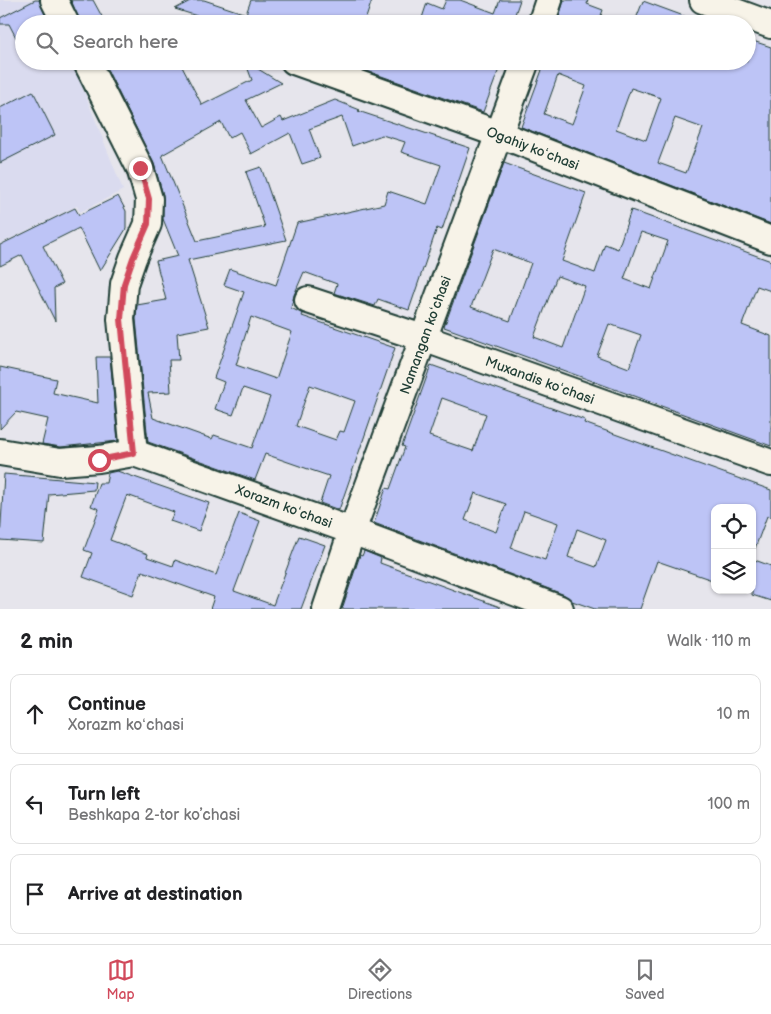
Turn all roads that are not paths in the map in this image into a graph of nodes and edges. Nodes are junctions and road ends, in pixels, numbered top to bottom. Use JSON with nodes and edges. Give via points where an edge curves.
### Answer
{"nodes":[{"id":1,"x":54,"y":0,"type":"edge"},
{"id":2,"x":550,"y":0,"type":"edge"},
{"id":3,"x":704,"y":0,"type":"edge"},
{"id":4,"x":62,"y":15,"type":"edge"},
{"id":5,"x":544,"y":15,"type":"edge"},
{"id":6,"x":744,"y":15,"type":"edge"},
{"id":7,"x":756,"y":19,"type":"edge"},
{"id":8,"x":771,"y":25,"type":"edge"},
{"id":9,"x":91,"y":70,"type":"edge"},
{"id":10,"x":319,"y":70,"type":"edge"},
{"id":11,"x":523,"y":70,"type":"edge"},
{"id":12,"x":499,"y":134,"type":"junction"},
{"id":13,"x":771,"y":240,"type":"edge"},
{"id":14,"x":308,"y":300,"type":"dead end"},
{"id":15,"x":423,"y":338,"type":"junction"},
{"id":16,"x":0,"y":452,"type":"edge"},
{"id":17,"x":134,"y":453,"type":"junction"},
{"id":18,"x":771,"y":463,"type":"edge"},
{"id":19,"x":352,"y":531,"type":"junction"},
{"id":20,"x":326,"y":609,"type":"edge"},
{"id":21,"x":560,"y":609,"type":"edge"}],
"edges":[{"from":1,"to":4,"type":"street"},
{"from":2,"to":5,"type":"street"},
{"from":3,"to":6,"type":"street"},
{"from":7,"to":8,"type":"street"},
{"from":9,"to":17,"type":"street","via":[[140,168],[149,199],[148,224],[124,284],[121,319]]},
{"from":10,"to":12,"type":"street","name":"Ogahiy koʻchasi"},
{"from":11,"to":12,"type":"street","name":"Namangan koʻchasi"},
{"from":12,"to":13,"type":"street","name":"Ogahiy koʻchasi"},
{"from":12,"to":15,"type":"street","name":"Namangan koʻchasi"},
{"from":14,"to":15,"type":"street","name":"Muxandis koʻchasi"},
{"from":15,"to":18,"type":"street","name":"Muxandis koʻchasi"},
{"from":15,"to":19,"type":"street","name":"Namangan koʻchasi"},
{"from":16,"to":17,"type":"street","via":[[60,462],[99,460]]},
{"from":17,"to":19,"type":"street","name":"Xorazm koʻchasi"},
{"from":19,"to":20,"type":"street","name":"Namangan koʻchasi"},
{"from":19,"to":21,"type":"street","name":"Xorazm koʻchasi"}]}
